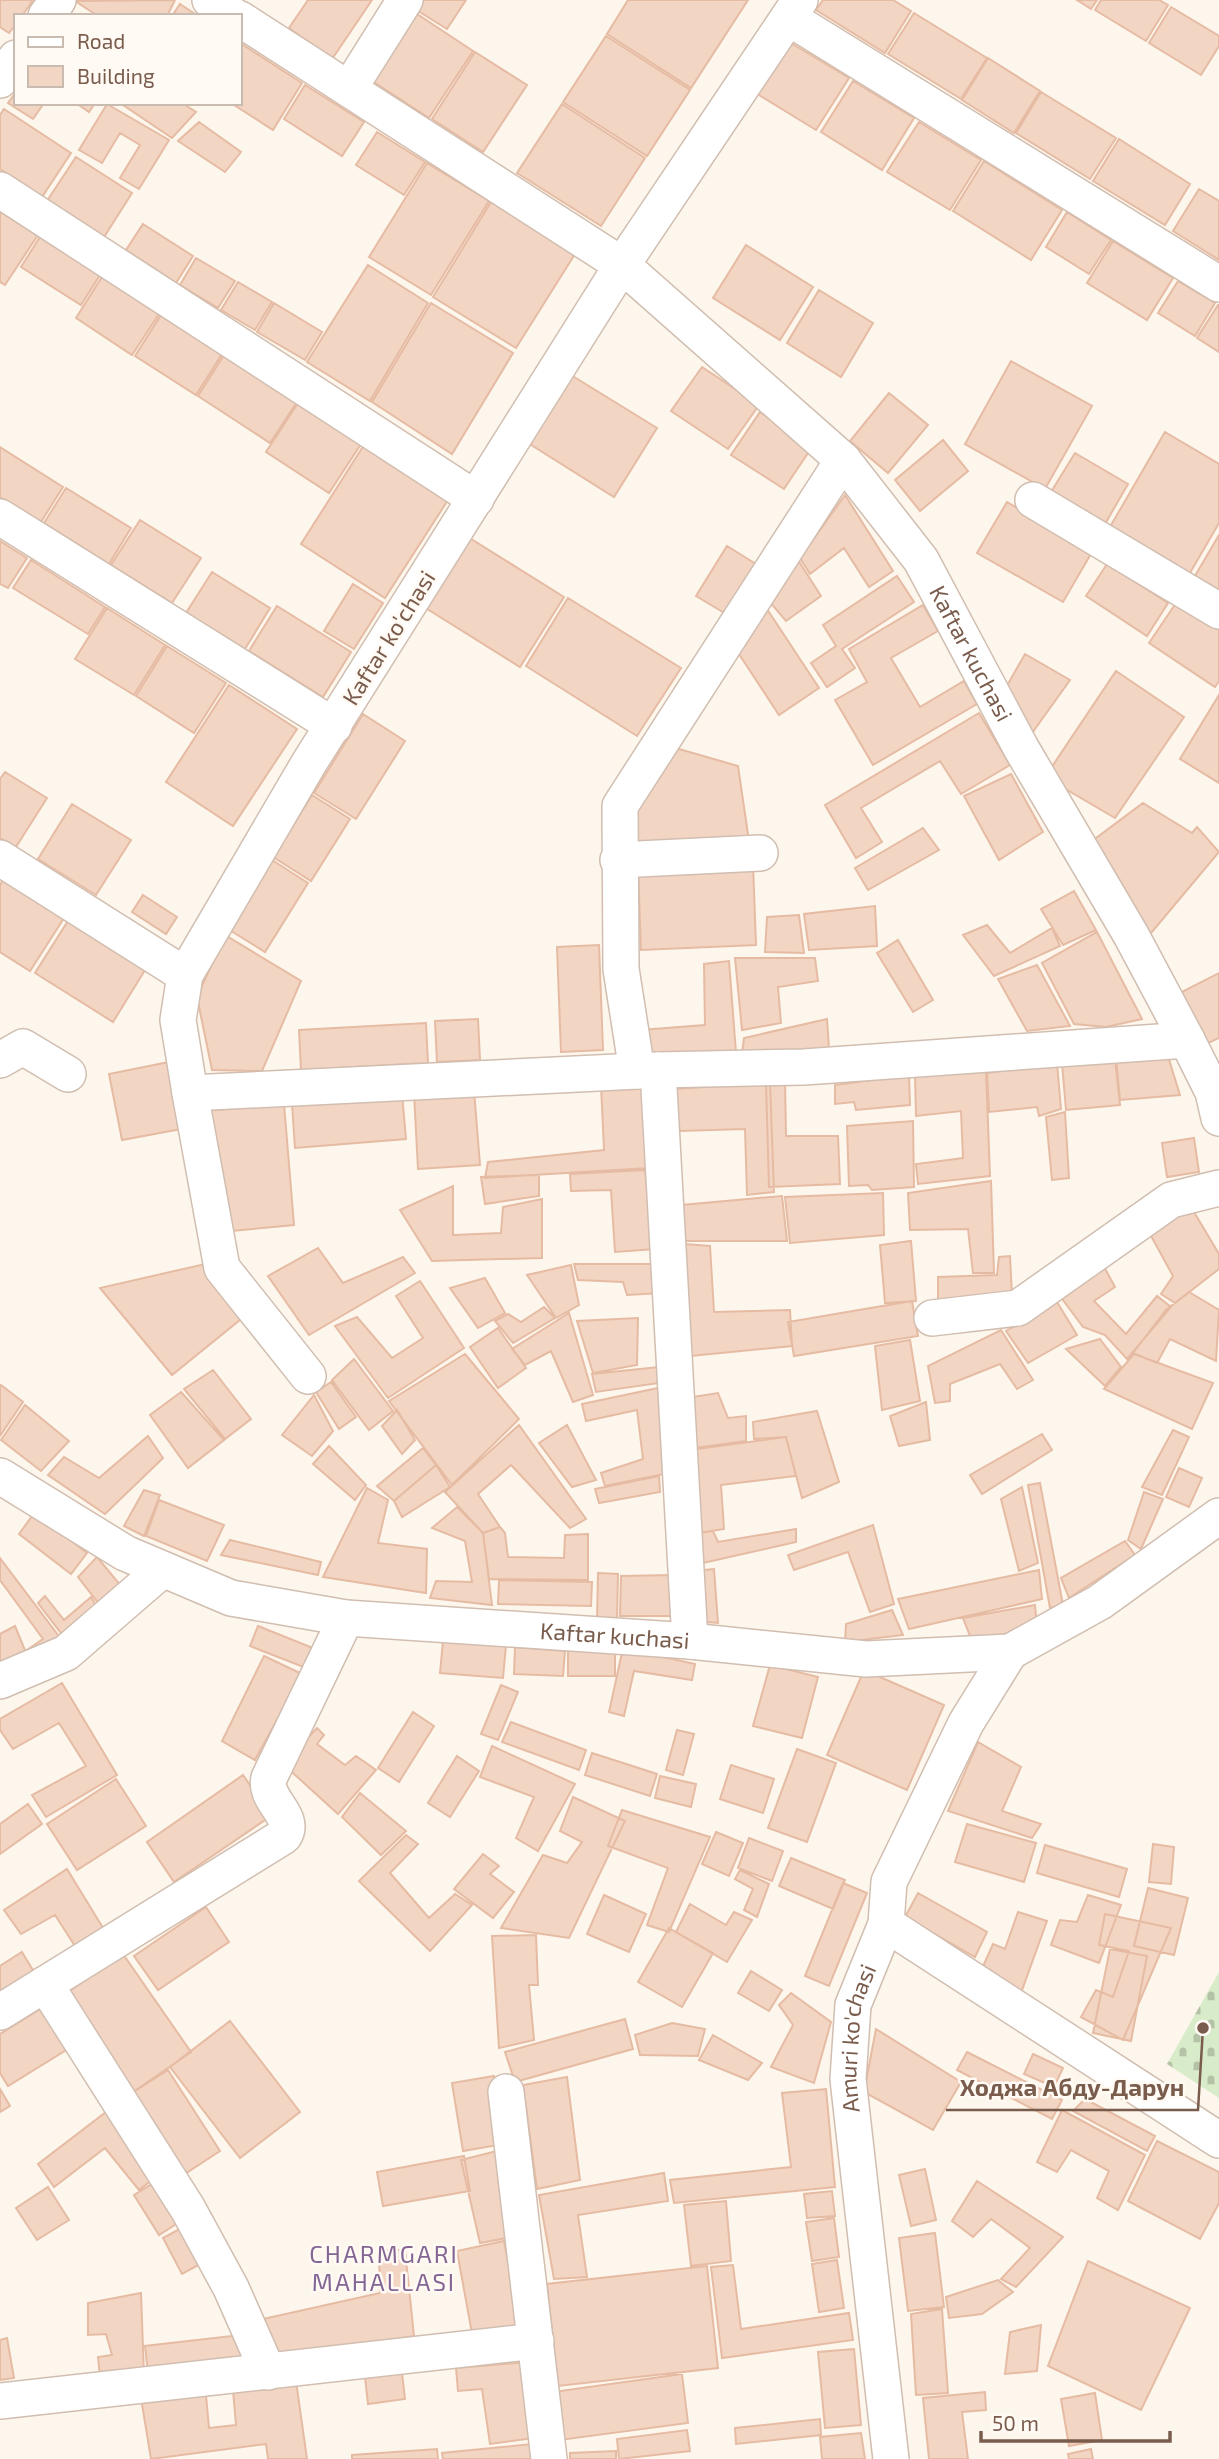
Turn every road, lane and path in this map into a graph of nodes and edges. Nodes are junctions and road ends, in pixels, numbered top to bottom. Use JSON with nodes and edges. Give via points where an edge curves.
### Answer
{"nodes":[{"id":1,"x":210,"y":0,"type":"edge"},
{"id":2,"x":405,"y":0,"type":"edge"},
{"id":3,"x":795,"y":9,"type":"edge"},
{"id":4,"x":231,"y":14,"type":"edge"},
{"id":5,"x":242,"y":20,"type":"edge"},
{"id":6,"x":14,"y":61,"type":"edge"},
{"id":7,"x":0,"y":79,"type":"edge"},
{"id":8,"x":349,"y":89,"type":"junction"},
{"id":9,"x":0,"y":190,"type":"edge"},
{"id":10,"x":622,"y":265,"type":"junction"},
{"id":11,"x":1219,"y":284,"type":"edge"},
{"id":12,"x":843,"y":460,"type":"junction"},
{"id":13,"x":476,"y":499,"type":"junction"},
{"id":14,"x":1033,"y":500,"type":"dead end"},
{"id":15,"x":0,"y":517,"type":"edge"},
{"id":16,"x":1219,"y":611,"type":"edge"},
{"id":17,"x":334,"y":726,"type":"junction"},
{"id":18,"x":760,"y":853,"type":"dead end"},
{"id":19,"x":0,"y":858,"type":"edge"},
{"id":20,"x":618,"y":860,"type":"junction"},
{"id":21,"x":185,"y":975,"type":"junction"},
{"id":22,"x":1187,"y":1040,"type":"junction"},
{"id":23,"x":0,"y":1060,"type":"edge"},
{"id":24,"x":648,"y":1071,"type":"junction"},
{"id":25,"x":68,"y":1074,"type":"dead end"},
{"id":26,"x":190,"y":1093,"type":"junction"},
{"id":27,"x":1219,"y":1118,"type":"edge"},
{"id":28,"x":1219,"y":1188,"type":"edge"},
{"id":29,"x":932,"y":1318,"type":"dead end"},
{"id":30,"x":308,"y":1376,"type":"dead end"},
{"id":31,"x":0,"y":1476,"type":"edge"},
{"id":32,"x":1219,"y":1516,"type":"edge"},
{"id":33,"x":162,"y":1570,"type":"junction"},
{"id":34,"x":346,"y":1618,"type":"junction"},
{"id":35,"x":690,"y":1641,"type":"junction"},
{"id":36,"x":1010,"y":1652,"type":"junction"},
{"id":37,"x":0,"y":1681,"type":"edge"},
{"id":38,"x":886,"y":1924,"type":"junction"},
{"id":39,"x":46,"y":1984,"type":"junction"},
{"id":40,"x":0,"y":2012,"type":"edge"},
{"id":41,"x":506,"y":2092,"type":"dead end"},
{"id":42,"x":1219,"y":2140,"type":"edge"},
{"id":43,"x":537,"y":2341,"type":"junction"},
{"id":44,"x":268,"y":2372,"type":"junction"},
{"id":45,"x":0,"y":2401,"type":"edge"},
{"id":46,"x":549,"y":2459,"type":"edge"},
{"id":47,"x":891,"y":2459,"type":"edge"}],
"edges":[{"from":1,"to":4,"type":"street"},
{"from":2,"to":8,"type":"street"},
{"from":3,"to":10,"type":"street","name":"Kaftar ko'chasi"},
{"from":3,"to":11,"type":"street"},
{"from":5,"to":8,"type":"street","name":"Kaftar kuchasi"},
{"from":6,"to":7,"type":"street"},
{"from":8,"to":10,"type":"street","name":"Kaftar kuchasi"},
{"from":9,"to":13,"type":"street"},
{"from":10,"to":12,"type":"street","name":"Kaftar kuchasi"},
{"from":10,"to":13,"type":"street","name":"Kaftar ko'chasi"},
{"from":12,"to":20,"type":"street","via":[[620,806]]},
{"from":12,"to":22,"type":"street","name":"Kaftar kuchasi","via":[[922,559],[1021,748]]},
{"from":13,"to":17,"type":"street","name":"Kaftar ko'chasi"},
{"from":14,"to":16,"type":"street"},
{"from":15,"to":17,"type":"street"},
{"from":17,"to":21,"type":"street","name":"Kaftar ko'chasi"},
{"from":18,"to":20,"type":"street"},
{"from":19,"to":21,"type":"street"},
{"from":20,"to":24,"type":"street","via":[[621,969]]},
{"from":21,"to":26,"type":"street","name":"Kaftar ko'chasi","via":[[178,1020]]},
{"from":22,"to":24,"type":"street","via":[[804,1067]]},
{"from":22,"to":27,"type":"street","name":"Kaftar kuchasi","via":[[1213,1092]]},
{"from":23,"to":25,"type":"street","via":[[23,1047]]},
{"from":24,"to":26,"type":"street"},
{"from":24,"to":35,"type":"street"},
{"from":26,"to":30,"type":"street","name":"Kaftar ko'chasi","via":[[222,1268]]},
{"from":28,"to":29,"type":"street","via":[[1171,1200],[1018,1308]]},
{"from":31,"to":33,"type":"street","name":"Kaftar kuchasi","via":[[125,1553]]},
{"from":32,"to":36,"type":"street","name":"Kaftar kuchasi","via":[[1100,1602]]},
{"from":33,"to":34,"type":"street","name":"Kaftar kuchasi","via":[[230,1598]]},
{"from":33,"to":37,"type":"street","via":[[66,1653]]},
{"from":34,"to":35,"type":"street","name":"Kaftar kuchasi"},
{"from":34,"to":39,"type":"street","via":[[266,1787],[288,1822],[284,1836]]},
{"from":35,"to":36,"type":"street","name":"Kaftar kuchasi","via":[[866,1659]]},
{"from":36,"to":38,"type":"street","name":"Amuri ko'chasi","via":[[966,1723],[889,1882]]},
{"from":38,"to":42,"type":"street"},
{"from":38,"to":47,"type":"street","name":"Amuri ko'chasi","via":[[853,2006],[848,2079]]},
{"from":39,"to":40,"type":"street"},
{"from":39,"to":44,"type":"street","via":[[188,2209],[231,2288]]},
{"from":41,"to":43,"type":"street"},
{"from":43,"to":44,"type":"street"},
{"from":43,"to":46,"type":"street"},
{"from":44,"to":45,"type":"street"}]}
